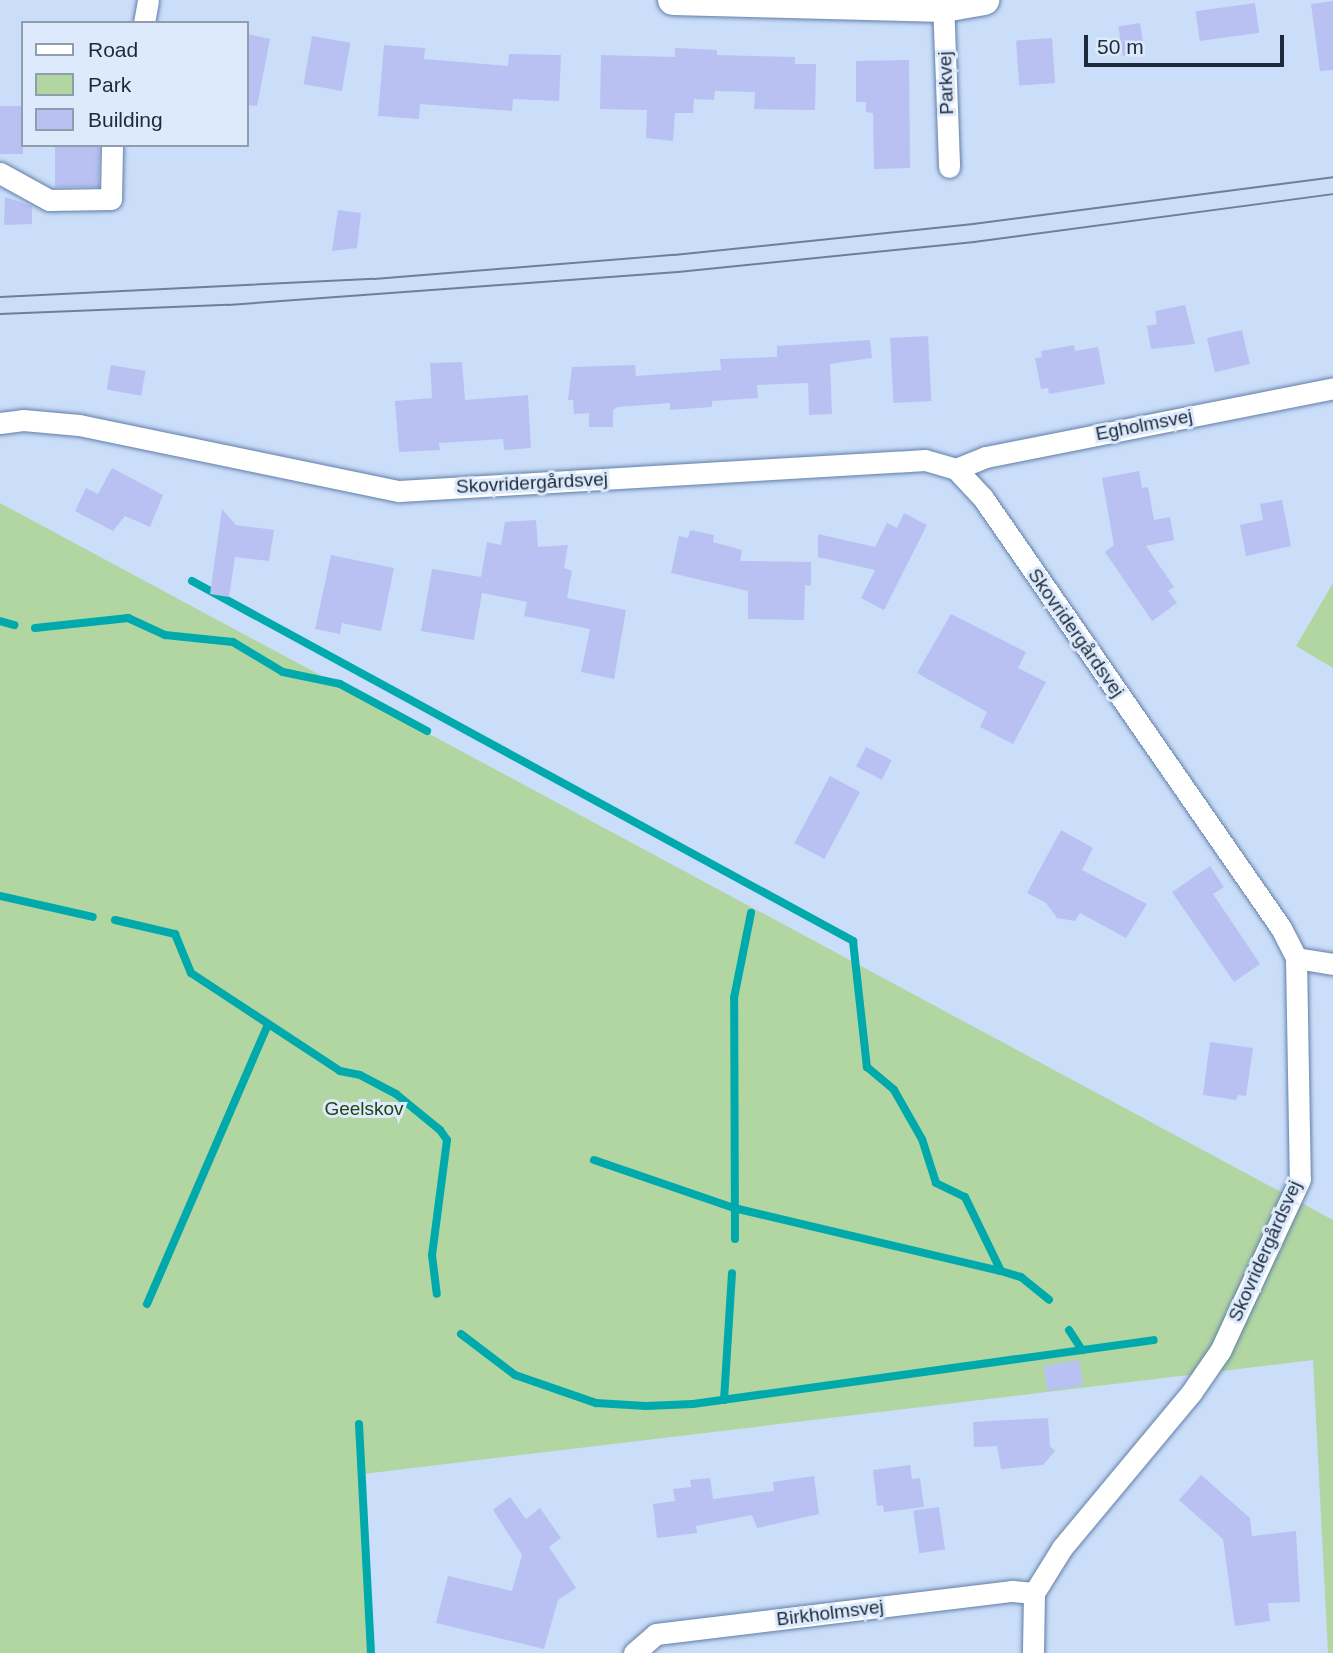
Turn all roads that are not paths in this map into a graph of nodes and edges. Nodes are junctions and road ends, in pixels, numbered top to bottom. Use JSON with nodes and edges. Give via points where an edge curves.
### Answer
{"nodes":[{"id":1,"x":148,"y":0,"type":"edge"},
{"id":2,"x":673,"y":0,"type":"edge"},
{"id":3,"x":984,"y":0,"type":"edge"},
{"id":4,"x":943,"y":4,"type":"edge"},
{"id":5,"x":144,"y":21,"type":"edge"},
{"id":6,"x":112,"y":147,"type":"edge"},
{"id":7,"x":949,"y":167,"type":"dead end"},
{"id":8,"x":0,"y":173,"type":"edge"},
{"id":9,"x":1333,"y":388,"type":"edge"},
{"id":10,"x":0,"y":424,"type":"edge"},
{"id":11,"x":956,"y":469,"type":"junction"},
{"id":12,"x":1296,"y":958,"type":"junction"},
{"id":13,"x":1333,"y":964,"type":"edge"},
{"id":14,"x":1034,"y":1593,"type":"junction"},
{"id":15,"x":634,"y":1653,"type":"edge"},
{"id":16,"x":1033,"y":1653,"type":"edge"}],
"edges":[{"from":1,"to":5,"type":"street"},
{"from":2,"to":4,"type":"street"},
{"from":3,"to":4,"type":"street"},
{"from":4,"to":7,"type":"street","name":"Parkvej"},
{"from":6,"to":8,"type":"street","via":[[111,199],[50,200]]},
{"from":9,"to":11,"type":"street","name":"Egholmsvej","via":[[986,457]]},
{"from":10,"to":11,"type":"street","name":"Skovridergårdsvej","via":[[23,420],[79,425],[399,491],[925,460]]},
{"from":11,"to":12,"type":"street","name":"Skovridergårdsvej","via":[[983,498],[1281,928]]},
{"from":12,"to":13,"type":"street"},
{"from":12,"to":14,"type":"street","name":"Skovridergårdsvej","via":[[1300,1179],[1220,1351],[1191,1393],[1062,1548]]},
{"from":14,"to":15,"type":"street","name":"Birkholmsvej","via":[[1012,1591],[656,1634]]},
{"from":14,"to":16,"type":"street"}]}
